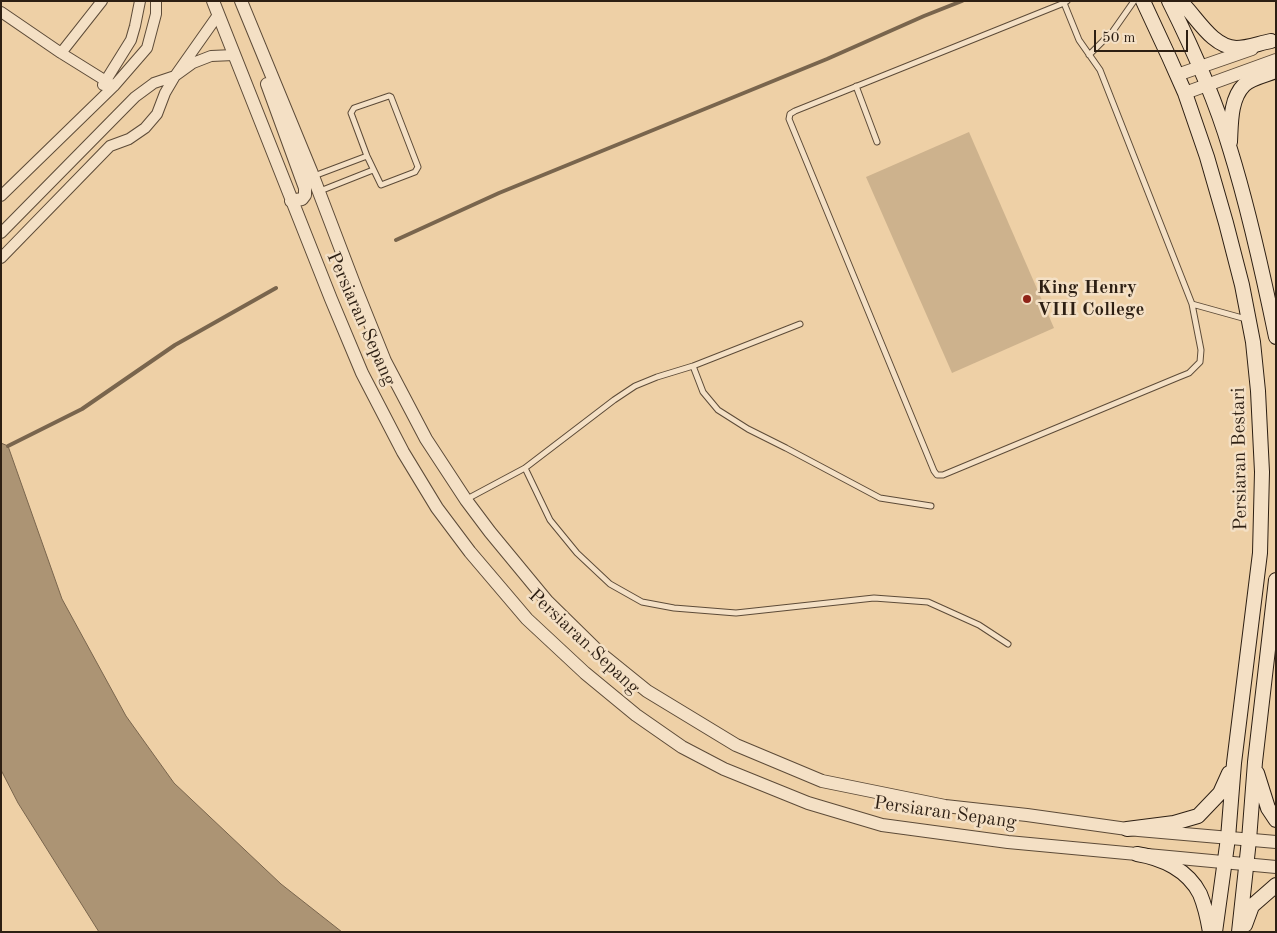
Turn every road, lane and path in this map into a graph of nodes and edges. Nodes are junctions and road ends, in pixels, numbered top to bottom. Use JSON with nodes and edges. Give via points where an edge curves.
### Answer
{"nodes":[{"id":1,"x":102,"y":1,"type":"edge"},
{"id":2,"x":140,"y":1,"type":"edge"},
{"id":3,"x":156,"y":1,"type":"edge"},
{"id":4,"x":213,"y":1,"type":"edge"},
{"id":5,"x":1134,"y":1,"type":"edge"},
{"id":6,"x":1143,"y":1,"type":"edge"},
{"id":7,"x":1169,"y":1,"type":"edge"},
{"id":8,"x":1180,"y":1,"type":"edge"},
{"id":9,"x":1065,"y":2,"type":"edge"},
{"id":10,"x":242,"y":4,"type":"edge"},
{"id":11,"x":1,"y":12,"type":"edge"},
{"id":12,"x":218,"y":15,"type":"junction"},
{"id":13,"x":1273,"y":40,"type":"edge"},
{"id":14,"x":61,"y":53,"type":"junction"},
{"id":15,"x":234,"y":55,"type":"junction"},
{"id":16,"x":1090,"y":55,"type":"junction"},
{"id":17,"x":1276,"y":60,"type":"edge"},
{"id":18,"x":1200,"y":68,"type":"junction"},
{"id":19,"x":1276,"y":71,"type":"edge"},
{"id":20,"x":1177,"y":75,"type":"junction"},
{"id":21,"x":174,"y":76,"type":"junction"},
{"id":22,"x":110,"y":83,"type":"junction"},
{"id":23,"x":1208,"y":85,"type":"junction"},
{"id":24,"x":856,"y":86,"type":"junction"},
{"id":25,"x":1185,"y":93,"type":"junction"},
{"id":26,"x":877,"y":142,"type":"dead end"},
{"id":27,"x":1230,"y":147,"type":"junction"},
{"id":28,"x":368,"y":156,"type":"junction"},
{"id":29,"x":373,"y":170,"type":"junction"},
{"id":30,"x":313,"y":176,"type":"junction"},
{"id":31,"x":319,"y":192,"type":"junction"},
{"id":32,"x":1,"y":196,"type":"edge"},
{"id":33,"x":291,"y":202,"type":"junction"},
{"id":34,"x":1,"y":233,"type":"edge"},
{"id":35,"x":1,"y":258,"type":"edge"},
{"id":36,"x":1192,"y":304,"type":"junction"},
{"id":37,"x":1249,"y":320,"type":"junction"},
{"id":38,"x":800,"y":324,"type":"dead end"},
{"id":39,"x":1276,"y":337,"type":"edge"},
{"id":40,"x":693,"y":366,"type":"junction"},
{"id":41,"x":525,"y":468,"type":"junction"},
{"id":42,"x":466,"y":500,"type":"junction"},
{"id":43,"x":931,"y":506,"type":"dead end"},
{"id":44,"x":1276,"y":580,"type":"edge"},
{"id":45,"x":1008,"y":644,"type":"dead end"},
{"id":46,"x":1255,"y":762,"type":"junction"},
{"id":47,"x":1234,"y":763,"type":"junction"},
{"id":48,"x":1276,"y":820,"type":"edge"},
{"id":49,"x":1127,"y":829,"type":"junction"},
{"id":50,"x":1228,"y":838,"type":"junction"},
{"id":51,"x":1249,"y":840,"type":"junction"},
{"id":52,"x":1276,"y":842,"type":"edge"},
{"id":53,"x":1137,"y":854,"type":"junction"},
{"id":54,"x":1224,"y":863,"type":"junction"},
{"id":55,"x":1246,"y":865,"type":"junction"},
{"id":56,"x":1276,"y":867,"type":"edge"},
{"id":57,"x":1276,"y":885,"type":"edge"},
{"id":58,"x":1210,"y":932,"type":"edge"},
{"id":59,"x":1215,"y":932,"type":"edge"},
{"id":60,"x":1241,"y":932,"type":"edge"}],
"edges":[{"from":1,"to":14,"type":"street"},
{"from":2,"to":22,"type":"street","via":[[131,40]]},
{"from":3,"to":22,"type":"street","via":[[147,48]]},
{"from":4,"to":12,"type":"street","name":"Persiaran Sepang"},
{"from":5,"to":16,"type":"lane","via":[[1113,31]]},
{"from":6,"to":20,"type":"main road","name":"Persiaran Bestari"},
{"from":7,"to":18,"type":"main road"},
{"from":8,"to":13,"type":"main road","via":[[1214,39],[1224,45],[1237,48]]},
{"from":9,"to":16,"type":"lane","via":[[1079,40]]},
{"from":9,"to":24,"type":"lane"},
{"from":10,"to":30,"type":"street","name":"Persiaran Sepang"},
{"from":10,"to":33,"type":"street","via":[[305,188],[305,195]]},
{"from":11,"to":14,"type":"street"},
{"from":12,"to":15,"type":"street","name":"Persiaran Sepang"},
{"from":12,"to":21,"type":"street"},
{"from":13,"to":18,"type":"street"},
{"from":14,"to":22,"type":"street"},
{"from":15,"to":21,"type":"street","via":[[211,56]]},
{"from":15,"to":33,"type":"street","name":"Persiaran Sepang"},
{"from":16,"to":36,"type":"lane","via":[[1100,70],[1121,120]]},
{"from":17,"to":23,"type":"street"},
{"from":18,"to":20,"type":"street"},
{"from":18,"to":23,"type":"main road"},
{"from":19,"to":27,"type":"main road","via":[[1244,85],[1236,98]]},
{"from":20,"to":25,"type":"main road","name":"Persiaran Bestari"},
{"from":21,"to":34,"type":"street","via":[[154,83],[135,97]]},
{"from":21,"to":35,"type":"street","via":[[156,114],[145,128],[110,146]]},
{"from":22,"to":32,"type":"street","via":[[96,102]]},
{"from":23,"to":25,"type":"street"},
{"from":23,"to":27,"type":"main road"},
{"from":24,"to":26,"type":"lane"},
{"from":24,"to":36,"type":"lane","via":[[795,111],[789,119],[937,475],[1189,373],[1200,362],[1201,350]]},
{"from":25,"to":37,"type":"main road","name":"Persiaran Bestari","via":[[1226,223]]},
{"from":27,"to":39,"type":"main road"},
{"from":28,"to":29,"type":"lane"},
{"from":28,"to":29,"type":"lane","via":[[352,110],[389,96],[418,167],[415,172],[381,185]]},
{"from":28,"to":30,"type":"lane"},
{"from":29,"to":31,"type":"lane"},
{"from":30,"to":31,"type":"street","name":"Persiaran Sepang"},
{"from":31,"to":42,"type":"street","name":"Persiaran Sepang","via":[[385,361],[426,439]]},
{"from":33,"to":53,"type":"street","name":"Persiaran Sepang","via":[[362,373],[403,452],[437,508],[527,619],[636,715],[682,748],[724,769],[808,803],[882,825],[1008,842]]},
{"from":36,"to":37,"type":"lane"},
{"from":37,"to":47,"type":"main road","name":"Persiaran Bestari","via":[[1258,391],[1262,472],[1260,553]]},
{"from":38,"to":40,"type":"lane"},
{"from":40,"to":41,"type":"lane","via":[[635,386]]},
{"from":40,"to":43,"type":"lane","via":[[703,392],[718,410],[748,430],[880,498]]},
{"from":41,"to":42,"type":"lane"},
{"from":41,"to":45,"type":"lane","via":[[550,520],[577,553],[610,584],[642,602],[736,613],[874,598],[928,602],[979,625]]},
{"from":42,"to":49,"type":"street","name":"Persiaran Sepang","via":[[547,601],[600,653],[646,690],[736,746],[822,781],[887,795],[945,806]]},
{"from":44,"to":46,"type":"main road"},
{"from":46,"to":48,"type":"main road","via":[[1268,808]]},
{"from":46,"to":51,"type":"main road"},
{"from":47,"to":49,"type":"main road","via":[[1220,793],[1198,816],[1174,823]]},
{"from":47,"to":50,"type":"main road","name":"Persiaran Bestari"},
{"from":49,"to":50,"type":"street","name":"Persiaran Sepang"},
{"from":50,"to":51,"type":"street","name":"Persiaran Sepang"},
{"from":50,"to":54,"type":"main road","name":"Persiaran Bestari"},
{"from":51,"to":52,"type":"street","name":"Persiaran Sepang"},
{"from":51,"to":55,"type":"main road"},
{"from":53,"to":54,"type":"street","name":"Persiaran Sepang"},
{"from":53,"to":58,"type":"main road","via":[[1154,857],[1190,879],[1200,895]]},
{"from":54,"to":55,"type":"street","name":"Persiaran Sepang"},
{"from":54,"to":59,"type":"main road","name":"Persiaran Bestari"},
{"from":55,"to":56,"type":"street","name":"Persiaran Sepang"},
{"from":55,"to":60,"type":"main road"},
{"from":57,"to":60,"type":"main road","via":[[1252,906]]}]}
